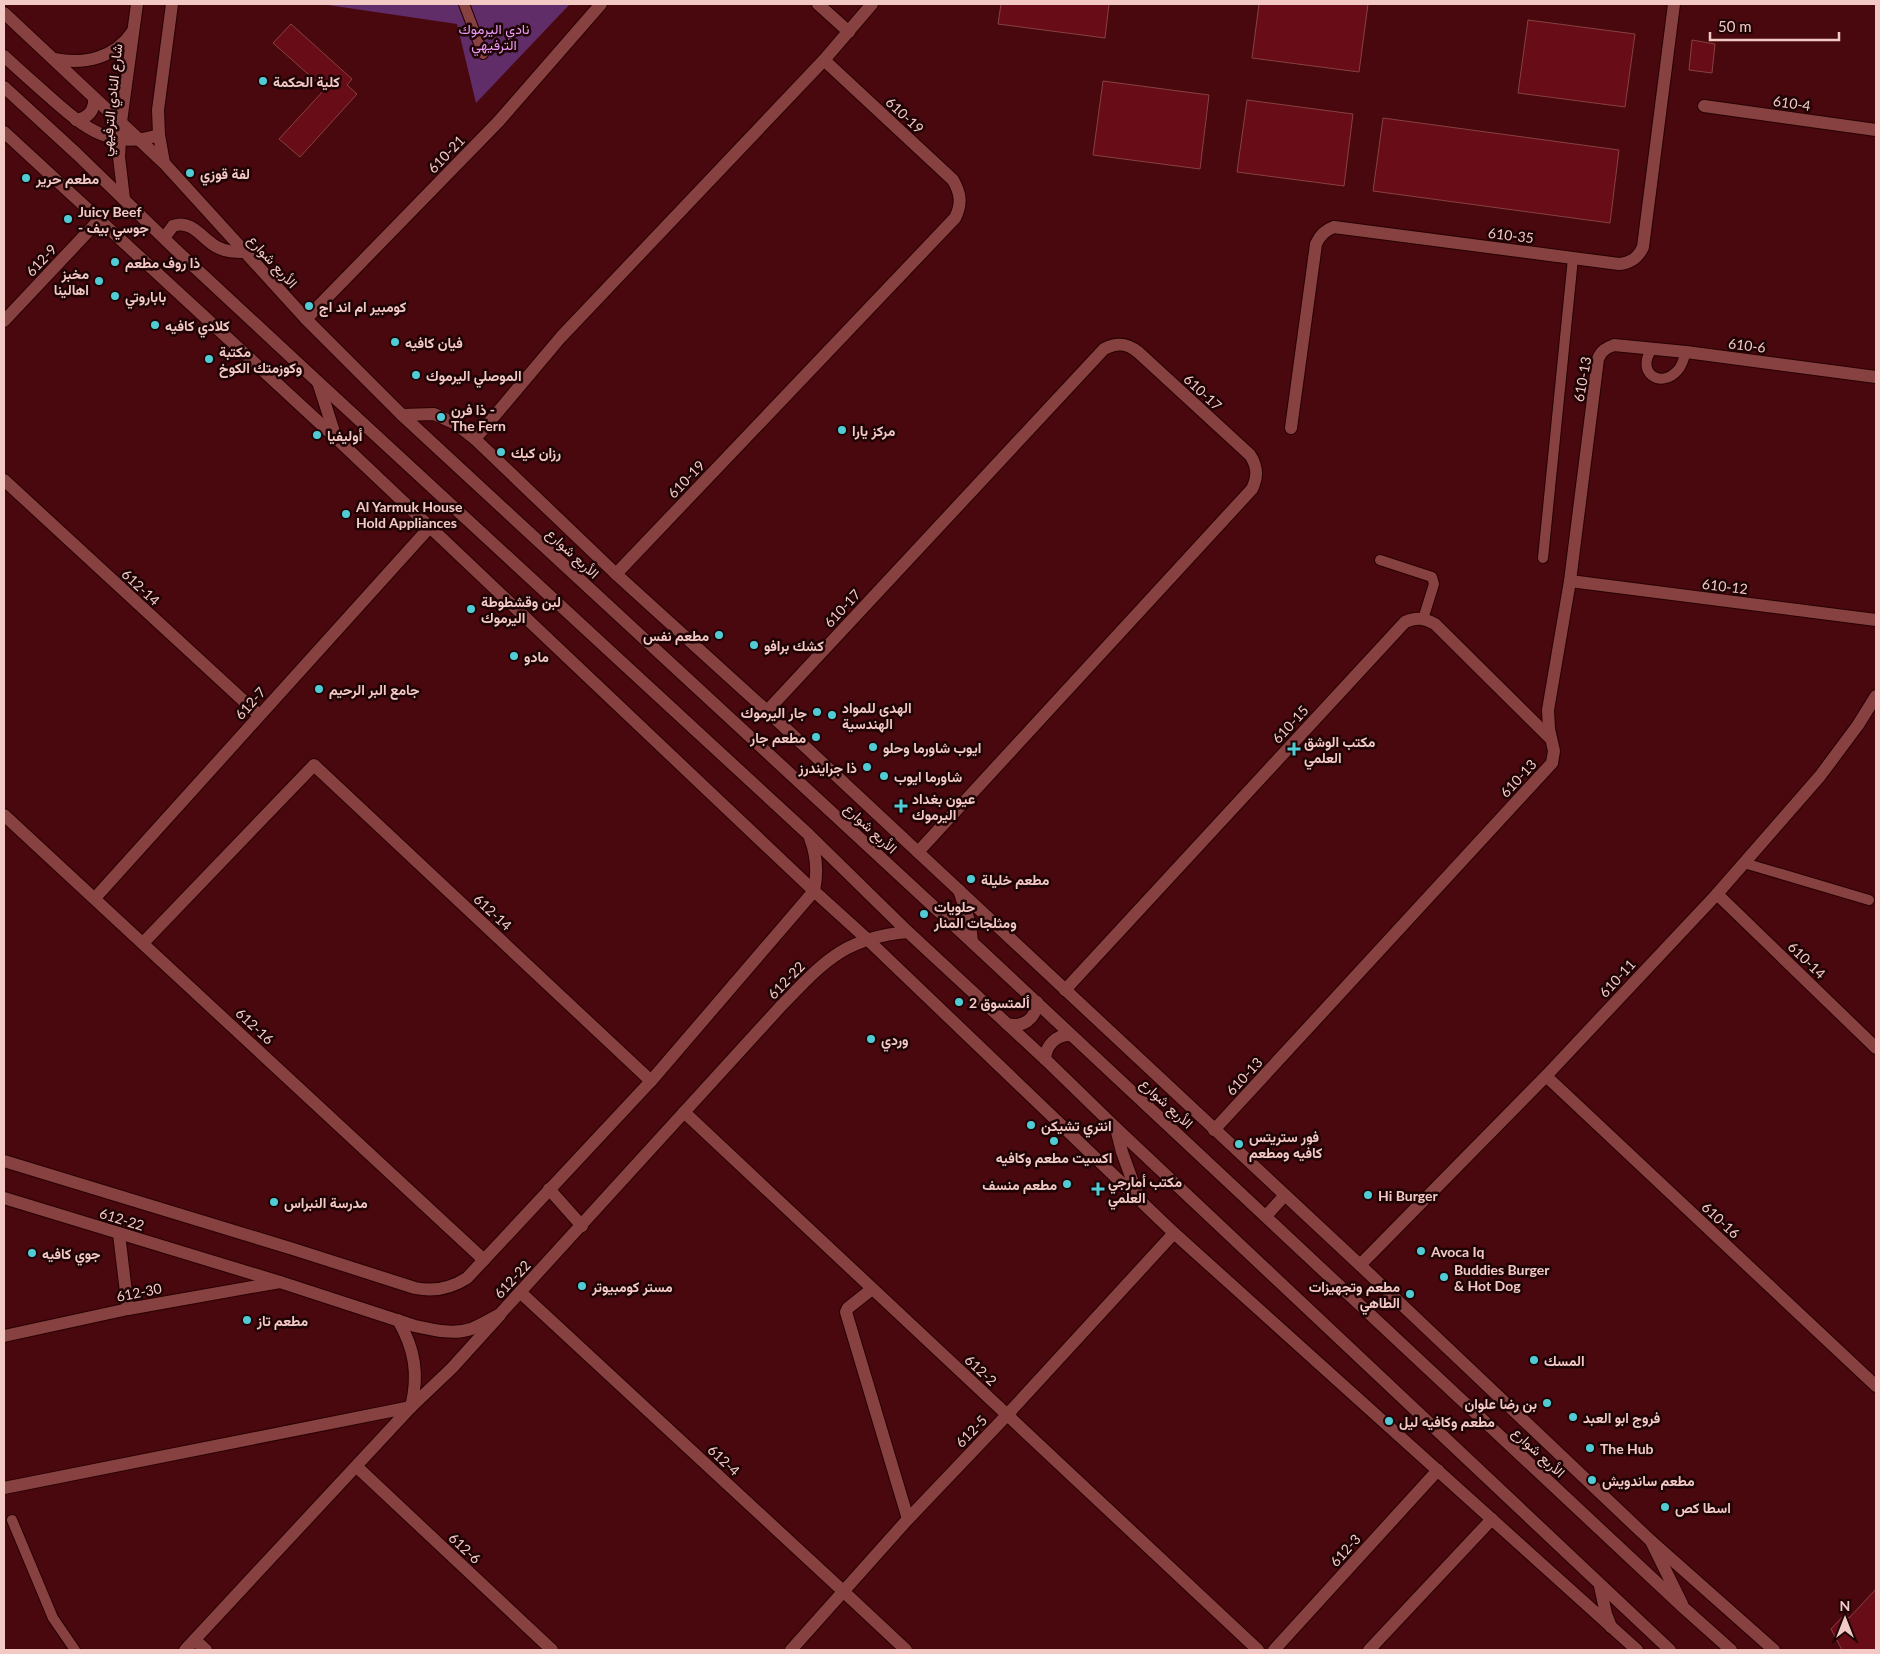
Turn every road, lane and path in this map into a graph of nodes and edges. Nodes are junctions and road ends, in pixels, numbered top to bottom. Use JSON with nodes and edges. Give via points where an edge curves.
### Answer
{"nodes":[{"id":1,"x":137,"y":4,"type":"edge"},
{"id":2,"x":172,"y":4,"type":"edge"},
{"id":3,"x":464,"y":4,"type":"edge"},
{"id":4,"x":601,"y":4,"type":"edge"},
{"id":5,"x":818,"y":4,"type":"edge"},
{"id":6,"x":872,"y":4,"type":"edge"},
{"id":7,"x":1674,"y":4,"type":"edge"},
{"id":8,"x":4,"y":14,"type":"edge"},
{"id":9,"x":134,"y":28,"type":"junction"},
{"id":10,"x":849,"y":32,"type":"junction"},
{"id":11,"x":483,"y":54,"type":"dead end"},
{"id":12,"x":4,"y":56,"type":"edge"},
{"id":13,"x":54,"y":59,"type":"junction"},
{"id":14,"x":824,"y":60,"type":"junction"},
{"id":15,"x":4,"y":87,"type":"edge"},
{"id":16,"x":94,"y":98,"type":"junction"},
{"id":17,"x":1704,"y":106,"type":"dead end"},
{"id":18,"x":76,"y":120,"type":"junction"},
{"id":19,"x":121,"y":122,"type":"junction"},
{"id":20,"x":1876,"y":130,"type":"edge"},
{"id":21,"x":4,"y":132,"type":"edge"},
{"id":22,"x":159,"y":135,"type":"junction"},
{"id":23,"x":120,"y":140,"type":"junction"},
{"id":24,"x":139,"y":140,"type":"junction"},
{"id":25,"x":164,"y":163,"type":"junction"},
{"id":26,"x":124,"y":199,"type":"junction"},
{"id":27,"x":99,"y":220,"type":"junction"},
{"id":28,"x":164,"y":238,"type":"junction"},
{"id":29,"x":245,"y":252,"type":"junction"},
{"id":30,"x":1573,"y":258,"type":"junction"},
{"id":31,"x":306,"y":319,"type":"junction"},
{"id":32,"x":4,"y":321,"type":"edge"},
{"id":33,"x":1614,"y":345,"type":"joint"},
{"id":34,"x":1652,"y":349,"type":"junction"},
{"id":35,"x":1686,"y":352,"type":"junction"},
{"id":36,"x":1876,"y":377,"type":"edge"},
{"id":37,"x":318,"y":382,"type":"junction"},
{"id":38,"x":402,"y":415,"type":"junction"},
{"id":39,"x":1291,"y":428,"type":"dead end"},
{"id":40,"x":336,"y":438,"type":"junction"},
{"id":41,"x":476,"y":439,"type":"junction"},
{"id":42,"x":4,"y":480,"type":"edge"},
{"id":43,"x":429,"y":528,"type":"junction"},
{"id":44,"x":1543,"y":558,"type":"dead end"},
{"id":45,"x":1380,"y":560,"type":"dead end"},
{"id":46,"x":616,"y":574,"type":"junction"},
{"id":47,"x":1570,"y":581,"type":"junction"},
{"id":48,"x":1423,"y":619,"type":"junction"},
{"id":49,"x":1876,"y":620,"type":"edge"},
{"id":50,"x":1876,"y":696,"type":"edge"},
{"id":51,"x":767,"y":711,"type":"junction"},
{"id":52,"x":259,"y":716,"type":"junction"},
{"id":53,"x":1551,"y":739,"type":"junction"},
{"id":54,"x":4,"y":815,"type":"edge"},
{"id":55,"x":808,"y":834,"type":"junction"},
{"id":56,"x":918,"y":852,"type":"junction"},
{"id":57,"x":1744,"y":863,"type":"junction"},
{"id":58,"x":959,"y":890,"type":"junction"},
{"id":59,"x":814,"y":891,"type":"junction"},
{"id":60,"x":1716,"y":894,"type":"junction"},
{"id":61,"x":95,"y":898,"type":"junction"},
{"id":62,"x":1869,"y":900,"type":"dead end"},
{"id":63,"x":908,"y":932,"type":"junction"},
{"id":64,"x":867,"y":938,"type":"junction"},
{"id":65,"x":972,"y":942,"type":"junction"},
{"id":66,"x":143,"y":943,"type":"junction"},
{"id":67,"x":1065,"y":990,"type":"junction"},
{"id":68,"x":1037,"y":1002,"type":"junction"},
{"id":69,"x":1007,"y":1024,"type":"junction"},
{"id":70,"x":1070,"y":1036,"type":"junction"},
{"id":71,"x":1876,"y":1048,"type":"edge"},
{"id":72,"x":1046,"y":1059,"type":"junction"},
{"id":73,"x":1546,"y":1076,"type":"junction"},
{"id":74,"x":650,"y":1081,"type":"junction"},
{"id":75,"x":684,"y":1112,"type":"junction"},
{"id":76,"x":1116,"y":1128,"type":"junction"},
{"id":77,"x":1214,"y":1130,"type":"junction"},
{"id":78,"x":4,"y":1161,"type":"edge"},
{"id":79,"x":549,"y":1189,"type":"junction"},
{"id":80,"x":1284,"y":1195,"type":"junction"},
{"id":81,"x":4,"y":1198,"type":"edge"},
{"id":82,"x":1139,"y":1199,"type":"junction"},
{"id":83,"x":1266,"y":1216,"type":"junction"},
{"id":84,"x":582,"y":1226,"type":"junction"},
{"id":85,"x":1174,"y":1233,"type":"junction"},
{"id":86,"x":119,"y":1234,"type":"junction"},
{"id":87,"x":484,"y":1260,"type":"junction"},
{"id":88,"x":1360,"y":1265,"type":"junction"},
{"id":89,"x":280,"y":1282,"type":"junction"},
{"id":90,"x":872,"y":1289,"type":"junction"},
{"id":91,"x":520,"y":1292,"type":"junction"},
{"id":92,"x":128,"y":1309,"type":"junction"},
{"id":93,"x":500,"y":1314,"type":"junction"},
{"id":94,"x":398,"y":1320,"type":"junction"},
{"id":95,"x":4,"y":1336,"type":"edge"},
{"id":96,"x":1876,"y":1386,"type":"edge"},
{"id":97,"x":411,"y":1407,"type":"junction"},
{"id":98,"x":1007,"y":1415,"type":"junction"},
{"id":99,"x":357,"y":1467,"type":"junction"},
{"id":100,"x":1438,"y":1470,"type":"junction"},
{"id":101,"x":4,"y":1488,"type":"edge"},
{"id":102,"x":908,"y":1519,"type":"junction"},
{"id":103,"x":1492,"y":1519,"type":"junction"},
{"id":104,"x":12,"y":1520,"type":"dead end"},
{"id":105,"x":1651,"y":1541,"type":"junction"},
{"id":106,"x":1600,"y":1586,"type":"junction"},
{"id":107,"x":843,"y":1591,"type":"junction"},
{"id":108,"x":1684,"y":1608,"type":"junction"},
{"id":109,"x":1611,"y":1627,"type":"junction"},
{"id":110,"x":195,"y":1640,"type":"junction"},
{"id":111,"x":76,"y":1650,"type":"edge"},
{"id":112,"x":185,"y":1650,"type":"edge"},
{"id":113,"x":206,"y":1650,"type":"edge"},
{"id":114,"x":552,"y":1650,"type":"edge"},
{"id":115,"x":791,"y":1650,"type":"edge"},
{"id":116,"x":906,"y":1650,"type":"edge"},
{"id":117,"x":1258,"y":1650,"type":"edge"},
{"id":118,"x":1274,"y":1650,"type":"edge"},
{"id":119,"x":1369,"y":1650,"type":"edge"},
{"id":120,"x":1636,"y":1650,"type":"edge"},
{"id":121,"x":1670,"y":1650,"type":"edge"},
{"id":122,"x":1731,"y":1650,"type":"edge"},
{"id":123,"x":1774,"y":1650,"type":"edge"}],
"edges":[{"from":1,"to":9,"type":"street","name":"شارع النادي الترفيهي"},
{"from":2,"to":22,"type":"street","via":[[158,110]]},
{"from":3,"to":11,"type":"lane"},
{"from":4,"to":31,"type":"street","name":"610-21","via":[[498,122]]},
{"from":5,"to":10,"type":"street"},
{"from":6,"to":10,"type":"street"},
{"from":7,"to":30,"type":"street","name":"610-35","via":[[1643,247],[1636,258],[1625,264]]},
{"from":8,"to":13,"type":"street","name":"الأربع شوارع"},
{"from":9,"to":13,"type":"street","via":[[127,39],[106,55],[80,62]]},
{"from":9,"to":19,"type":"street","name":"شارع النادي الترفيهي"},
{"from":10,"to":14,"type":"street"},
{"from":12,"to":18,"type":"street"},
{"from":13,"to":16,"type":"street","name":"الأربع شوارع"},
{"from":14,"to":41,"type":"street","via":[[561,337]]},
{"from":14,"to":46,"type":"street","name":"610-19","via":[[954,180],[960,199],[959,209],[955,218]]},
{"from":15,"to":26,"type":"street"},
{"from":16,"to":18,"type":"street","via":[[90,114]]},
{"from":16,"to":19,"type":"street","name":"الأربع شوارع"},
{"from":17,"to":20,"type":"street","name":"610-4"},
{"from":18,"to":23,"type":"street","via":[[89,130]]},
{"from":19,"to":23,"type":"street","name":"شارع النادي الترفيهي"},
{"from":19,"to":24,"type":"street","name":"الأربع شوارع"},
{"from":21,"to":27,"type":"street"},
{"from":22,"to":24,"type":"street"},
{"from":22,"to":25,"type":"street"},
{"from":23,"to":24,"type":"street"},
{"from":23,"to":26,"type":"street","name":"شارع النادي الترفيهي"},
{"from":24,"to":25,"type":"street","name":"الأربع شوارع"},
{"from":25,"to":29,"type":"street","name":"الأربع شوارع"},
{"from":26,"to":28,"type":"street"},
{"from":27,"to":32,"type":"street","name":"612-9"},
{"from":27,"to":40,"type":"street"},
{"from":28,"to":29,"type":"street","via":[[172,226],[184,224],[216,246]]},
{"from":28,"to":37,"type":"street"},
{"from":29,"to":31,"type":"street","name":"الأربع شوارع"},
{"from":30,"to":39,"type":"street","name":"610-35","via":[[1334,227],[1328,229],[1316,244]]},
{"from":30,"to":44,"type":"lane"},
{"from":31,"to":38,"type":"street","name":"الأربع شوارع"},
{"from":33,"to":34,"type":"street","name":"610-6"},
{"from":33,"to":47,"type":"street","name":"610-13","via":[[1604,350],[1598,359]]},
{"from":34,"to":35,"type":"street","name":"610-6"},
{"from":34,"to":35,"type":"lane","via":[[1646,364],[1647,371],[1658,379],[1676,373]]},
{"from":35,"to":36,"type":"street","name":"610-6"},
{"from":37,"to":40,"type":"street"},
{"from":37,"to":55,"type":"street"},
{"from":38,"to":41,"type":"street","via":[[434,414],[456,424]]},
{"from":38,"to":65,"type":"street","name":"الأربع شوارع"},
{"from":40,"to":43,"type":"street"},
{"from":41,"to":46,"type":"street"},
{"from":42,"to":52,"type":"street","name":"612-14"},
{"from":43,"to":52,"type":"street","name":"612-7"},
{"from":43,"to":59,"type":"street"},
{"from":45,"to":48,"type":"lane","via":[[1432,577],[1434,584]]},
{"from":46,"to":51,"type":"street"},
{"from":47,"to":49,"type":"street","name":"610-12"},
{"from":47,"to":53,"type":"street","name":"610-13","via":[[1548,710]]},
{"from":48,"to":53,"type":"street","via":[[1435,624]]},
{"from":48,"to":67,"type":"street","name":"610-15","via":[[1411,619],[1400,625]]},
{"from":50,"to":57,"type":"street","name":"610-11","via":[[1820,776]]},
{"from":51,"to":56,"type":"street"},
{"from":51,"to":56,"type":"street","name":"610-17","via":[[1104,349],[1122,344],[1133,348],[1250,455],[1257,476],[1252,490]]},
{"from":52,"to":61,"type":"street","name":"612-7"},
{"from":53,"to":77,"type":"street","name":"610-13","via":[[1552,763]]},
{"from":54,"to":61,"type":"street","name":"612-16"},
{"from":55,"to":59,"type":"street","via":[[816,862]]},
{"from":55,"to":63,"type":"street"},
{"from":56,"to":58,"type":"street"},
{"from":57,"to":60,"type":"street","name":"610-11"},
{"from":57,"to":62,"type":"lane"},
{"from":58,"to":65,"type":"street"},
{"from":58,"to":67,"type":"street"},
{"from":59,"to":64,"type":"street"},
{"from":59,"to":74,"type":"street","name":"612-22"},
{"from":60,"to":71,"type":"street","name":"610-14"},
{"from":60,"to":73,"type":"street","name":"610-11"},
{"from":61,"to":66,"type":"street","name":"612-16"},
{"from":63,"to":64,"type":"street","name":"612-22"},
{"from":63,"to":69,"type":"street"},
{"from":64,"to":75,"type":"street","name":"612-22","via":[[852,944],[822,965]]},
{"from":64,"to":82,"type":"street"},
{"from":65,"to":68,"type":"street","name":"الأربع شوارع"},
{"from":66,"to":74,"type":"street","name":"612-14","via":[[314,765]]},
{"from":66,"to":87,"type":"street","name":"612-16"},
{"from":67,"to":77,"type":"street"},
{"from":68,"to":69,"type":"street","via":[[1035,1013],[1028,1021],[1018,1025]]},
{"from":68,"to":70,"type":"street","name":"الأربع شوارع"},
{"from":69,"to":72,"type":"street"},
{"from":70,"to":72,"type":"street","via":[[1053,1042],[1047,1050]]},
{"from":70,"to":83,"type":"street","name":"الأربع شوارع"},
{"from":72,"to":76,"type":"street"},
{"from":73,"to":88,"type":"street","name":"610-11"},
{"from":73,"to":96,"type":"street","name":"610-16"},
{"from":74,"to":79,"type":"street","name":"612-22"},
{"from":75,"to":84,"type":"street","name":"612-22"},
{"from":75,"to":90,"type":"street","name":"612-2"},
{"from":76,"to":82,"type":"street"},
{"from":76,"to":106,"type":"street"},
{"from":77,"to":80,"type":"street"},
{"from":78,"to":87,"type":"street","name":"612-22","via":[[424,1290],[442,1290],[459,1284]]},
{"from":79,"to":84,"type":"street"},
{"from":79,"to":87,"type":"street","name":"612-22"},
{"from":80,"to":83,"type":"street"},
{"from":80,"to":88,"type":"street"},
{"from":81,"to":86,"type":"street","name":"612-22"},
{"from":82,"to":85,"type":"street"},
{"from":83,"to":108,"type":"street","name":"الأربع شوارع"},
{"from":84,"to":91,"type":"street","name":"612-22"},
{"from":85,"to":98,"type":"street","name":"612-5"},
{"from":85,"to":100,"type":"street"},
{"from":86,"to":89,"type":"street","name":"612-22"},
{"from":86,"to":92,"type":"street"},
{"from":88,"to":105,"type":"street"},
{"from":89,"to":92,"type":"street","name":"612-30"},
{"from":89,"to":94,"type":"street","name":"612-22"},
{"from":90,"to":98,"type":"street","name":"612-2"},
{"from":90,"to":102,"type":"street","via":[[846,1312]]},
{"from":91,"to":93,"type":"street","name":"612-22"},
{"from":91,"to":107,"type":"street","name":"612-4"},
{"from":92,"to":95,"type":"street","name":"612-30"},
{"from":93,"to":94,"type":"street","name":"612-22","via":[[470,1329],[452,1331],[433,1330]]},
{"from":93,"to":97,"type":"street","via":[[452,1368]]},
{"from":94,"to":97,"type":"street","via":[[412,1347],[415,1362]]},
{"from":97,"to":99,"type":"street"},
{"from":97,"to":101,"type":"street"},
{"from":98,"to":102,"type":"street","name":"612-5"},
{"from":98,"to":117,"type":"street","name":"612-2"},
{"from":99,"to":110,"type":"street"},
{"from":99,"to":114,"type":"street","name":"612-6"},
{"from":100,"to":103,"type":"street"},
{"from":100,"to":118,"type":"street","name":"612-3"},
{"from":102,"to":107,"type":"street","name":"612-5"},
{"from":103,"to":109,"type":"street"},
{"from":103,"to":119,"type":"street"},
{"from":104,"to":111,"type":"lane","via":[[53,1618]]},
{"from":105,"to":108,"type":"street"},
{"from":105,"to":123,"type":"street"},
{"from":106,"to":109,"type":"street"},
{"from":106,"to":121,"type":"street"},
{"from":107,"to":115,"type":"street","name":"612-5"},
{"from":107,"to":116,"type":"street","name":"612-4"},
{"from":108,"to":122,"type":"street","name":"الأربع شوارع"},
{"from":109,"to":120,"type":"street"},
{"from":110,"to":112,"type":"street"},
{"from":110,"to":113,"type":"street"}]}
